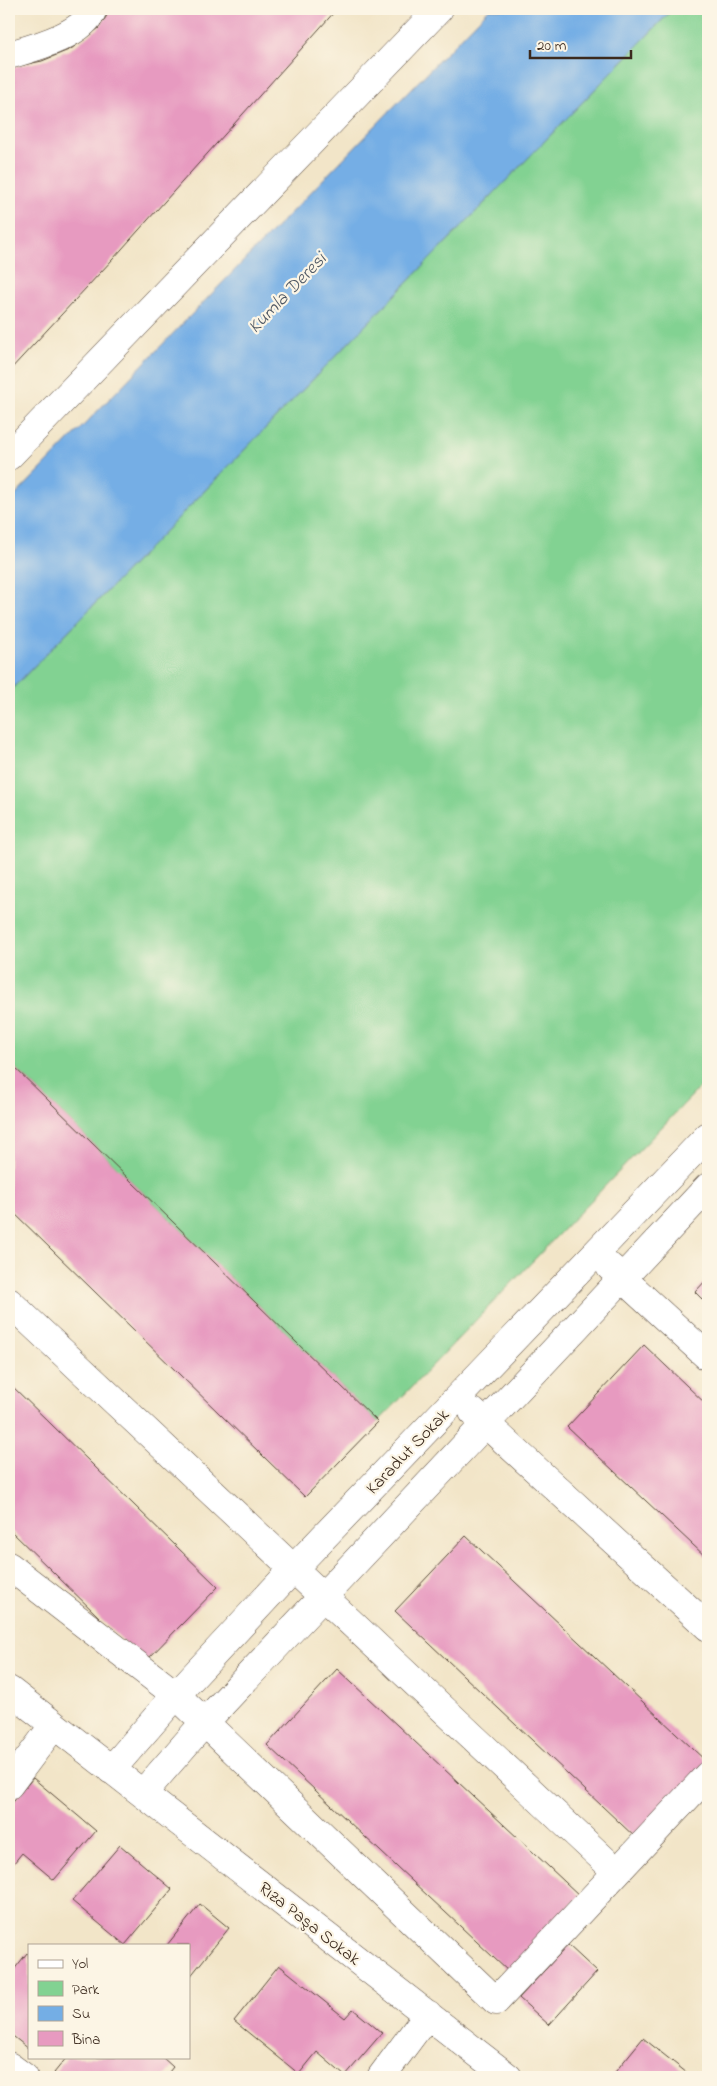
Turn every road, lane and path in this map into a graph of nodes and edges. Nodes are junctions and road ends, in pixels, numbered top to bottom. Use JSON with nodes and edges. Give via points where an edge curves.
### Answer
{"nodes":[{"id":1,"x":93,"y":9,"type":"edge"},
{"id":2,"x":438,"y":9,"type":"edge"},
{"id":3,"x":9,"y":55,"type":"edge"},
{"id":4,"x":9,"y":456,"type":"edge"},
{"id":5,"x":708,"y":1136,"type":"edge"},
{"id":6,"x":708,"y":1187,"type":"edge"},
{"id":7,"x":595,"y":1253,"type":"junction"},
{"id":8,"x":623,"y":1279,"type":"junction"},
{"id":9,"x":9,"y":1302,"type":"edge"},
{"id":10,"x":708,"y":1358,"type":"edge"},
{"id":11,"x":458,"y":1398,"type":"junction"},
{"id":12,"x":486,"y":1424,"type":"junction"},
{"id":13,"x":9,"y":1566,"type":"edge"},
{"id":14,"x":294,"y":1568,"type":"junction"},
{"id":15,"x":323,"y":1596,"type":"junction"},
{"id":16,"x":708,"y":1627,"type":"edge"},
{"id":17,"x":9,"y":1690,"type":"edge"},
{"id":18,"x":176,"y":1696,"type":"junction"},
{"id":19,"x":204,"y":1723,"type":"junction"},
{"id":20,"x":54,"y":1726,"type":"junction"},
{"id":21,"x":111,"y":1770,"type":"junction"},
{"id":22,"x":708,"y":1775,"type":"edge"},
{"id":23,"x":9,"y":1784,"type":"edge"},
{"id":24,"x":143,"y":1792,"type":"junction"},
{"id":25,"x":617,"y":1872,"type":"junction"},
{"id":26,"x":428,"y":2014,"type":"junction"},
{"id":27,"x":9,"y":2066,"type":"edge"},
{"id":28,"x":24,"y":2077,"type":"edge"},
{"id":29,"x":381,"y":2077,"type":"edge"},
{"id":30,"x":508,"y":2077,"type":"edge"}],
"edges":[{"from":1,"to":3,"type":"street","via":[[70,33]]},
{"from":2,"to":4,"type":"street"},
{"from":5,"to":7,"type":"street","name":"Karadut Sokak"},
{"from":6,"to":8,"type":"street"},
{"from":7,"to":8,"type":"street"},
{"from":7,"to":11,"type":"street","name":"Karadut Sokak"},
{"from":8,"to":10,"type":"street"},
{"from":8,"to":12,"type":"street"},
{"from":9,"to":14,"type":"street"},
{"from":11,"to":12,"type":"street"},
{"from":11,"to":14,"type":"street","name":"Karadut Sokak"},
{"from":12,"to":15,"type":"street"},
{"from":12,"to":16,"type":"street"},
{"from":13,"to":18,"type":"street"},
{"from":14,"to":15,"type":"street"},
{"from":14,"to":18,"type":"street","name":"Karadut Sokak"},
{"from":15,"to":19,"type":"street"},
{"from":15,"to":25,"type":"street"},
{"from":17,"to":20,"type":"street","name":"Rıza Paşa Sokak"},
{"from":18,"to":19,"type":"street"},
{"from":18,"to":21,"type":"street","name":"Karadut Sokak"},
{"from":19,"to":24,"type":"street"},
{"from":19,"to":25,"type":"street","via":[[496,2001]]},
{"from":20,"to":21,"type":"street","name":"Rıza Paşa Sokak"},
{"from":20,"to":23,"type":"street"},
{"from":21,"to":24,"type":"street","name":"Rıza Paşa Sokak"},
{"from":22,"to":25,"type":"street"},
{"from":24,"to":26,"type":"street","name":"Rıza Paşa Sokak"},
{"from":26,"to":29,"type":"street"},
{"from":26,"to":30,"type":"street","name":"Rıza Paşa Sokak"},
{"from":27,"to":28,"type":"street"}]}
